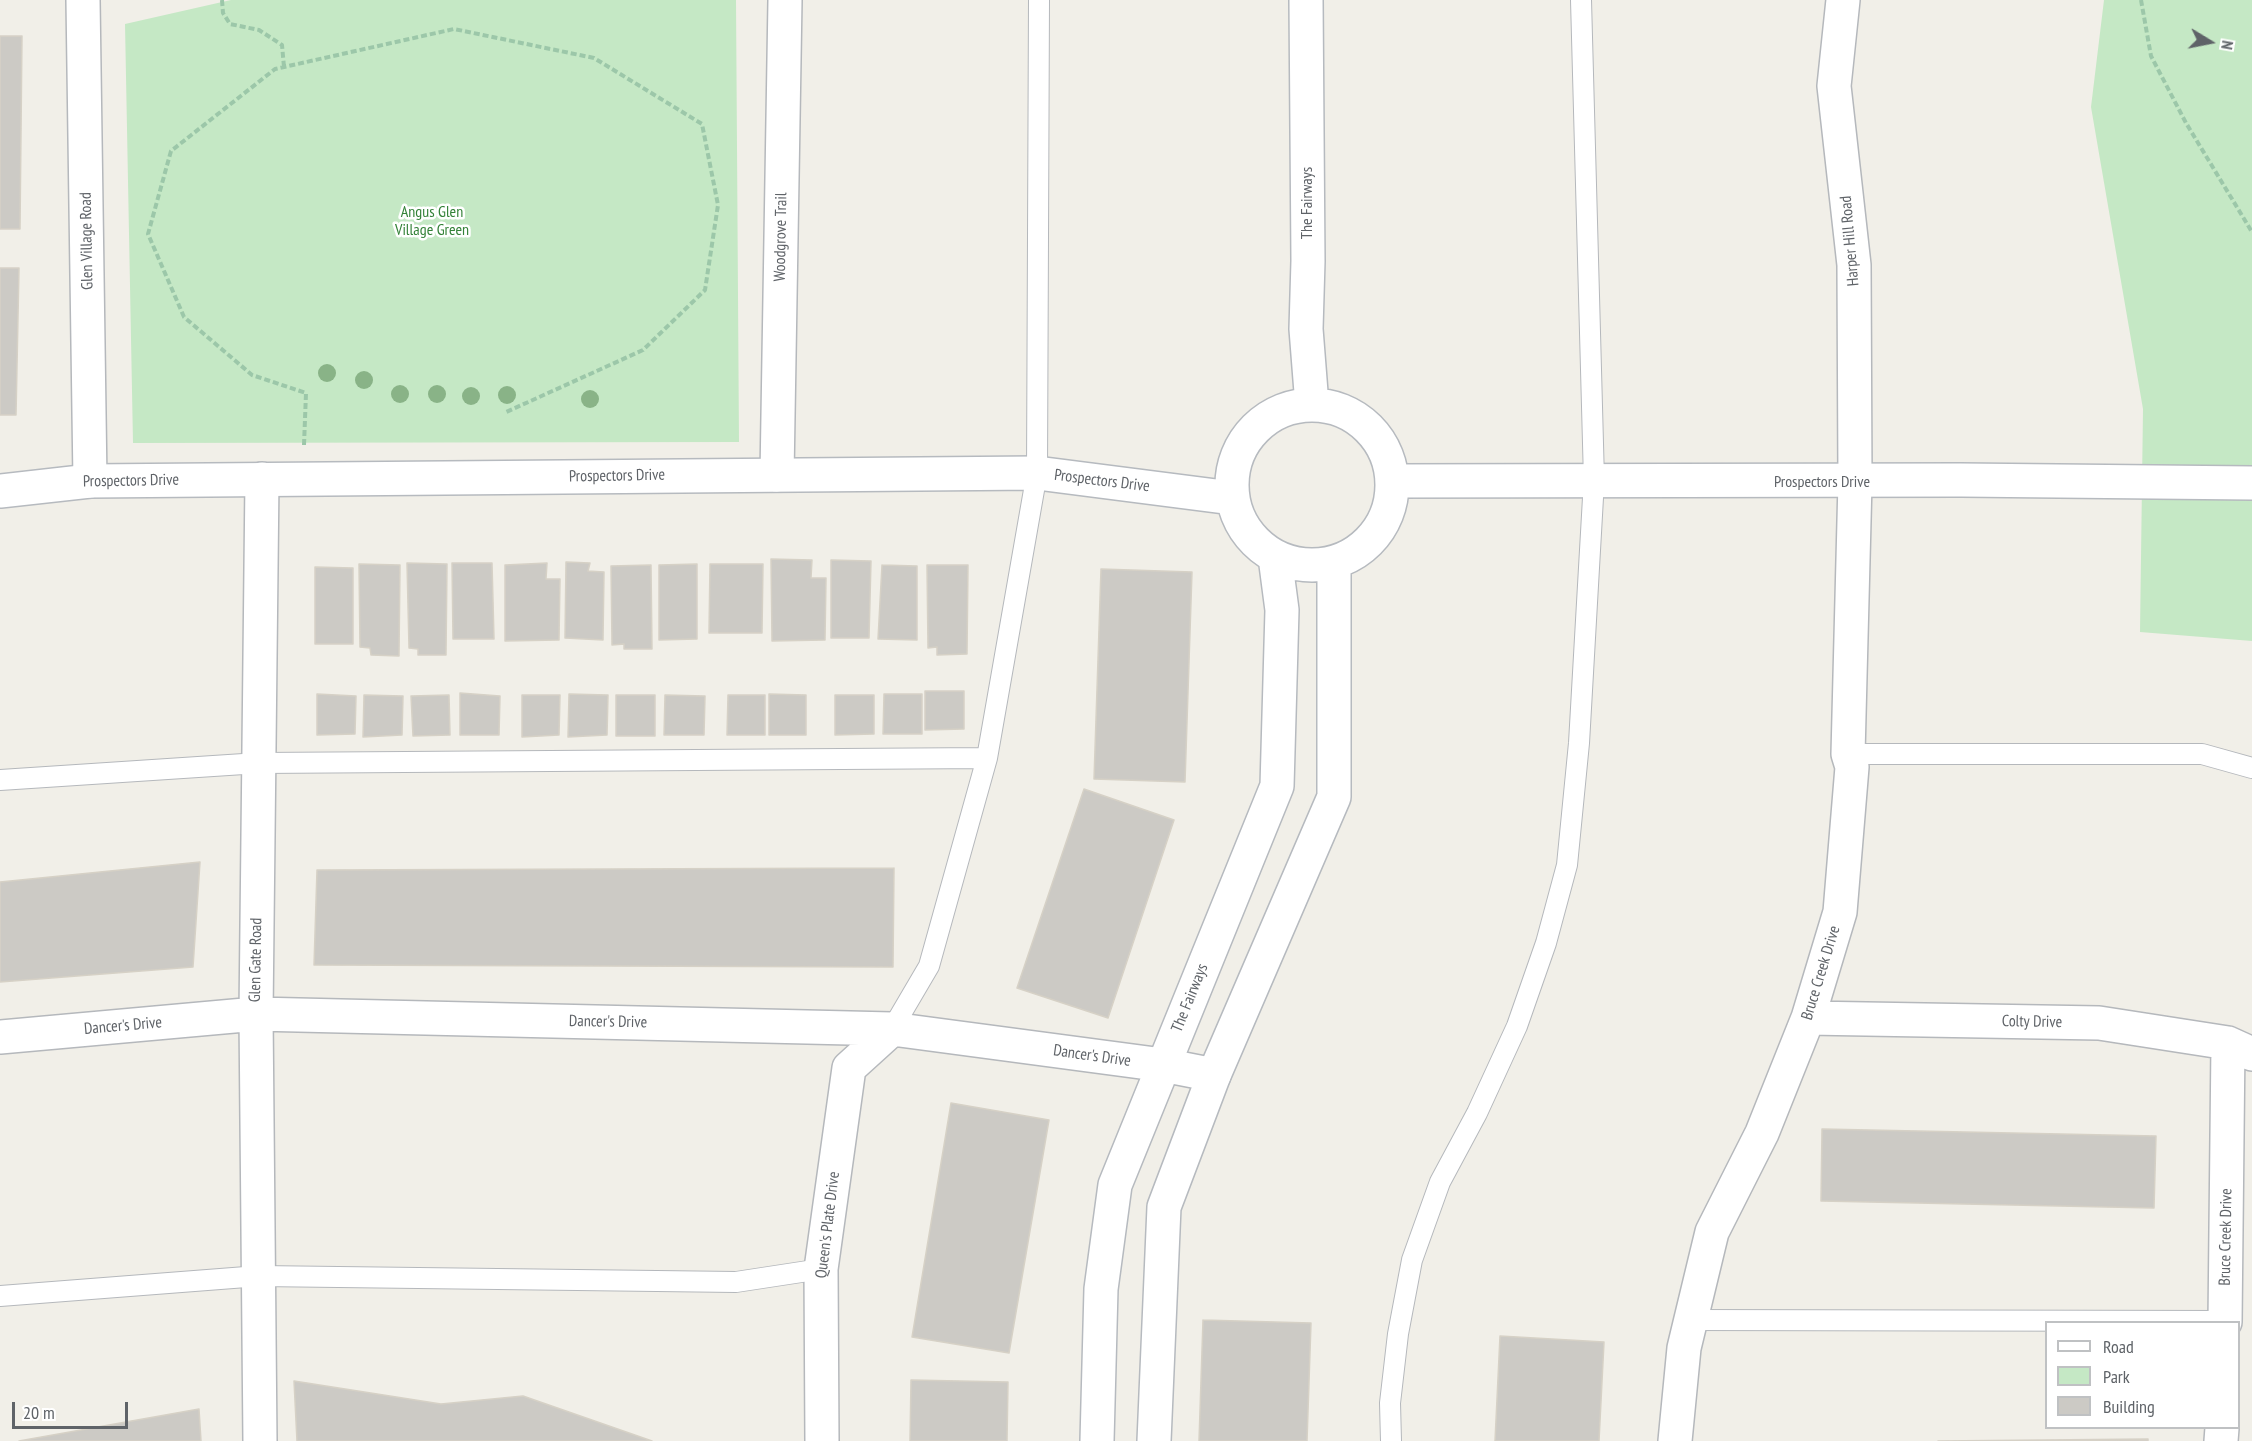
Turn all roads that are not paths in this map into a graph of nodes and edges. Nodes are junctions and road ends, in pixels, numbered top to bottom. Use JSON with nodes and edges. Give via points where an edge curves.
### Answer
{"nodes":[{"id":1,"x":83,"y":0,"type":"edge"},
{"id":2,"x":785,"y":0,"type":"edge"},
{"id":3,"x":1039,"y":0,"type":"edge"},
{"id":4,"x":1306,"y":0,"type":"edge"},
{"id":5,"x":1581,"y":0,"type":"edge"},
{"id":6,"x":1843,"y":0,"type":"edge"},
{"id":7,"x":1312,"y":405,"type":"junction"},
{"id":8,"x":1037,"y":473,"type":"junction"},
{"id":9,"x":777,"y":475,"type":"junction"},
{"id":10,"x":262,"y":479,"type":"junction"},
{"id":11,"x":1593,"y":480,"type":"junction"},
{"id":12,"x":90,"y":481,"type":"junction"},
{"id":13,"x":1393,"y":481,"type":"junction"},
{"id":14,"x":1855,"y":482,"type":"junction"},
{"id":15,"x":2252,"y":483,"type":"edge"},
{"id":16,"x":0,"y":491,"type":"edge"},
{"id":17,"x":1232,"y":498,"type":"junction"},
{"id":18,"x":1275,"y":557,"type":"junction"},
{"id":19,"x":1334,"y":563,"type":"junction"},
{"id":20,"x":1848,"y":754,"type":"junction"},
{"id":21,"x":987,"y":758,"type":"junction"},
{"id":22,"x":259,"y":763,"type":"junction"},
{"id":23,"x":2252,"y":768,"type":"edge"},
{"id":24,"x":0,"y":780,"type":"edge"},
{"id":25,"x":256,"y":1014,"type":"junction"},
{"id":26,"x":1808,"y":1018,"type":"junction"},
{"id":27,"x":892,"y":1029,"type":"junction"},
{"id":28,"x":0,"y":1037,"type":"edge"},
{"id":29,"x":2240,"y":1048,"type":"edge"},
{"id":30,"x":1163,"y":1065,"type":"junction"},
{"id":31,"x":1214,"y":1075,"type":"junction"},
{"id":32,"x":821,"y":1269,"type":"junction"},
{"id":33,"x":259,"y":1276,"type":"junction"},
{"id":34,"x":0,"y":1296,"type":"edge"},
{"id":35,"x":1689,"y":1320,"type":"junction"},
{"id":36,"x":2045,"y":1321,"type":"edge"},
{"id":37,"x":2225,"y":1321,"type":"edge"},
{"id":38,"x":260,"y":1441,"type":"edge"},
{"id":39,"x":822,"y":1441,"type":"edge"},
{"id":40,"x":1097,"y":1441,"type":"edge"},
{"id":41,"x":1154,"y":1441,"type":"edge"},
{"id":42,"x":1391,"y":1441,"type":"edge"},
{"id":43,"x":1675,"y":1441,"type":"edge"}],
"edges":[{"from":1,"to":12,"type":"street","name":"Glen Village Road"},
{"from":2,"to":9,"type":"street","name":"Woodgrove Trail"},
{"from":3,"to":8,"type":"lane"},
{"from":4,"to":7,"type":"street","name":"The Fairways","via":[[1306,329]]},
{"from":5,"to":11,"type":"lane"},
{"from":6,"to":14,"type":"street","name":"Harper Hill Road","via":[[1834,86],[1854,265]]},
{"from":7,"to":13,"type":"street","via":[[1346,411],[1364,423],[1389,460]]},
{"from":7,"to":17,"type":"street","via":[[1287,408],[1255,428],[1236,460]]},
{"from":8,"to":9,"type":"street","name":"Prospectors Drive"},
{"from":8,"to":17,"type":"street","name":"Prospectors Drive"},
{"from":8,"to":21,"type":"lane"},
{"from":9,"to":10,"type":"street","name":"Prospectors Drive"},
{"from":10,"to":12,"type":"street","name":"Prospectors Drive"},
{"from":10,"to":22,"type":"street","name":"Glen Gate Road"},
{"from":11,"to":13,"type":"street","name":"Prospectors Drive"},
{"from":11,"to":14,"type":"street","name":"Prospectors Drive"},
{"from":11,"to":42,"type":"lane","via":[[1579,743],[1567,865],[1546,943],[1517,1026],[1440,1182],[1412,1260],[1394,1368]]},
{"from":12,"to":16,"type":"street","name":"Prospectors Drive"},
{"from":13,"to":19,"type":"street","via":[[1386,517],[1366,546]]},
{"from":14,"to":15,"type":"street","name":"Prospectors Drive"},
{"from":14,"to":20,"type":"street","name":"Bruce Creek Drive"},
{"from":17,"to":18,"type":"street","via":[[1240,522],[1254,542]]},
{"from":18,"to":19,"type":"street","via":[[1301,565]]},
{"from":18,"to":30,"type":"street","name":"The Fairways","via":[[1282,610],[1277,786]]},
{"from":19,"to":31,"type":"street","via":[[1334,797]]},
{"from":20,"to":23,"type":"lane","via":[[2202,754]]},
{"from":20,"to":26,"type":"street","name":"Bruce Creek Drive","via":[[1852,767],[1840,912]]},
{"from":21,"to":22,"type":"lane"},
{"from":21,"to":27,"type":"lane","via":[[929,966]]},
{"from":22,"to":24,"type":"lane"},
{"from":22,"to":25,"type":"street","name":"Glen Gate Road"},
{"from":25,"to":27,"type":"street","name":"Dancer's Drive"},
{"from":25,"to":28,"type":"street","name":"Dancer's Drive"},
{"from":25,"to":33,"type":"street","name":"Glen Gate Road"},
{"from":26,"to":29,"type":"street","name":"Colty Drive","via":[[2099,1023]]},
{"from":26,"to":35,"type":"street","name":"Bruce Creek Drive","via":[[1761,1133],[1712,1232]]},
{"from":27,"to":30,"type":"street","name":"Dancer's Drive"},
{"from":27,"to":32,"type":"street","name":"Queen's Plate Drive","via":[[849,1068]]},
{"from":29,"to":37,"type":"street","name":"Bruce Creek Drive"},
{"from":30,"to":31,"type":"street","name":"Dancer's Drive"},
{"from":30,"to":40,"type":"street","name":"The Fairways","via":[[1115,1185],[1101,1289]]},
{"from":31,"to":41,"type":"street","via":[[1164,1207]]},
{"from":32,"to":33,"type":"lane","via":[[736,1282]]},
{"from":32,"to":39,"type":"street","name":"Queen's Plate Drive"},
{"from":33,"to":34,"type":"lane"},
{"from":33,"to":38,"type":"street","name":"Glen Gate Road"},
{"from":35,"to":36,"type":"lane"},
{"from":35,"to":43,"type":"street","name":"Bruce Creek Drive"}]}
